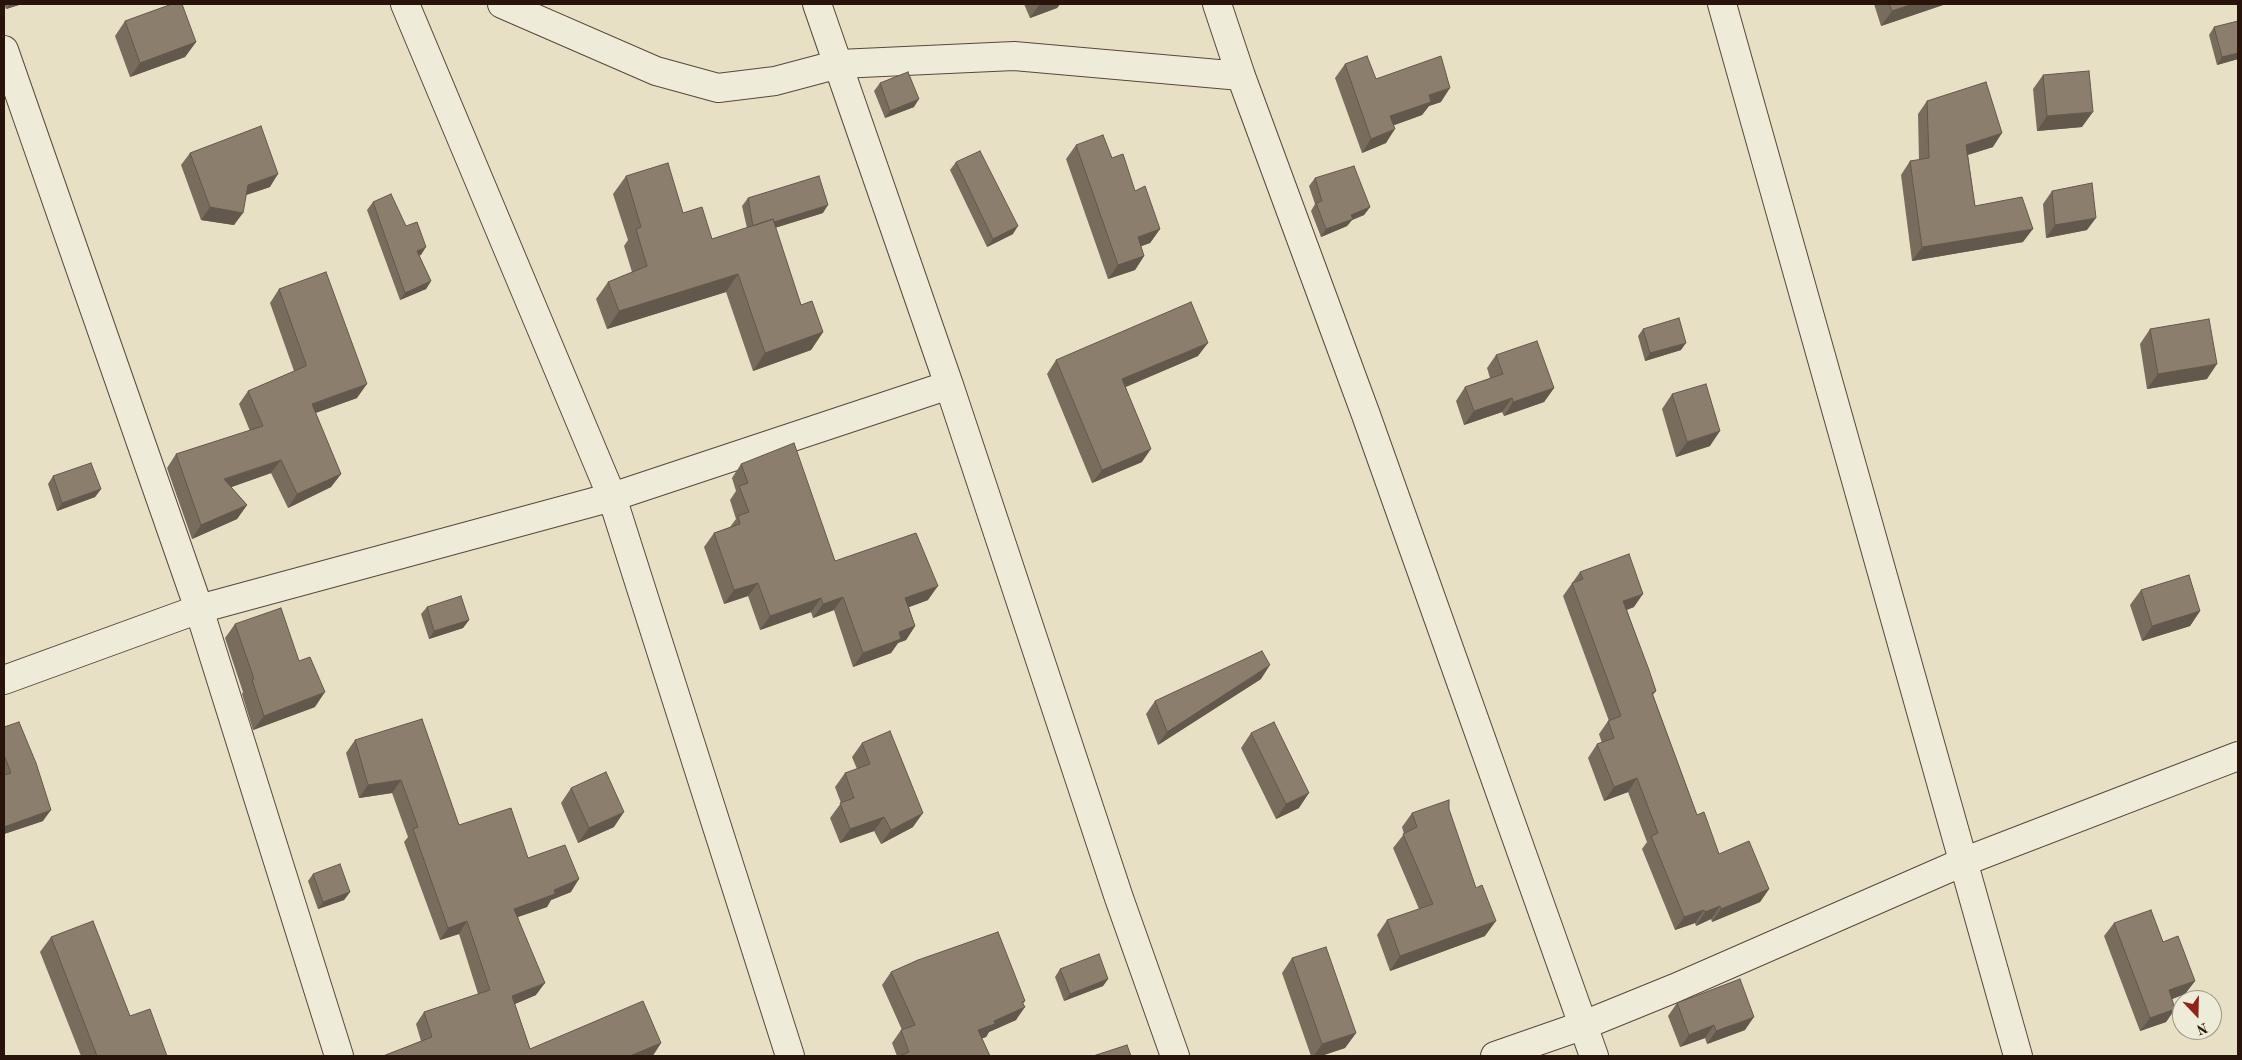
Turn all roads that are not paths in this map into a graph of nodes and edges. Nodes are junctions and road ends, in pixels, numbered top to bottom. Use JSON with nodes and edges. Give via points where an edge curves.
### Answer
{"nodes":[{"id":1,"x":406,"y":4,"type":"edge"},
{"id":2,"x":502,"y":4,"type":"edge"},
{"id":3,"x":817,"y":4,"type":"edge"},
{"id":4,"x":1217,"y":4,"type":"edge"},
{"id":5,"x":1722,"y":4,"type":"edge"},
{"id":6,"x":4,"y":50,"type":"edge"},
{"id":7,"x":839,"y":64,"type":"junction"},
{"id":8,"x":1241,"y":76,"type":"junction"},
{"id":9,"x":949,"y":385,"type":"junction"},
{"id":10,"x":612,"y":497,"type":"junction"},
{"id":11,"x":200,"y":609,"type":"junction"},
{"id":12,"x":4,"y":680,"type":"edge"},
{"id":13,"x":2238,"y":756,"type":"edge"},
{"id":14,"x":1963,"y":862,"type":"junction"},
{"id":15,"x":1584,"y":1025,"type":"junction"},
{"id":16,"x":339,"y":1056,"type":"edge"},
{"id":17,"x":790,"y":1056,"type":"edge"},
{"id":18,"x":1175,"y":1056,"type":"edge"},
{"id":19,"x":1495,"y":1056,"type":"edge"},
{"id":20,"x":1594,"y":1056,"type":"edge"},
{"id":21,"x":2018,"y":1056,"type":"edge"}],
"edges":[{"from":1,"to":10,"type":"street"},
{"from":2,"to":7,"type":"street","via":[[656,71],[718,88],[775,81]]},
{"from":3,"to":7,"type":"street"},
{"from":4,"to":8,"type":"street"},
{"from":5,"to":14,"type":"street"},
{"from":6,"to":11,"type":"street"},
{"from":7,"to":8,"type":"street","via":[[1014,56]]},
{"from":7,"to":9,"type":"street"},
{"from":8,"to":15,"type":"street"},
{"from":9,"to":10,"type":"street"},
{"from":9,"to":18,"type":"street","via":[[1119,898]]},
{"from":10,"to":11,"type":"street"},
{"from":10,"to":17,"type":"street"},
{"from":11,"to":12,"type":"street"},
{"from":11,"to":16,"type":"street"},
{"from":13,"to":14,"type":"street"},
{"from":14,"to":15,"type":"street"},
{"from":14,"to":21,"type":"street"},
{"from":15,"to":19,"type":"street"},
{"from":15,"to":20,"type":"street"}]}
